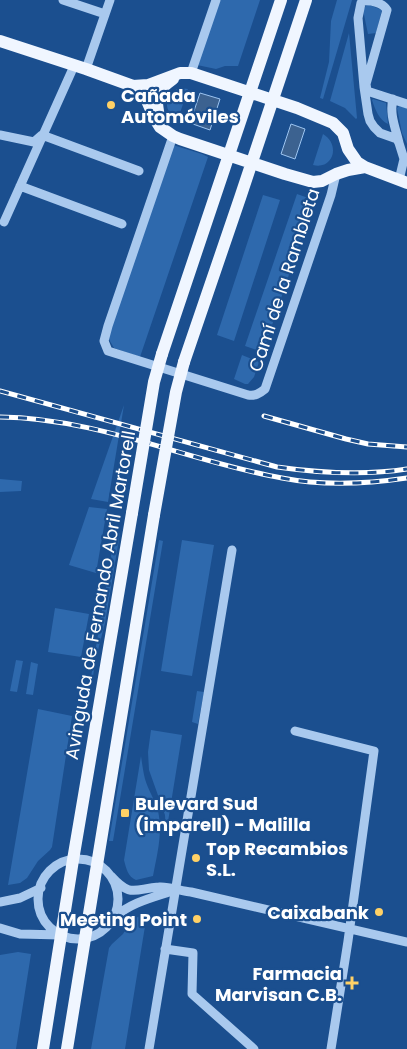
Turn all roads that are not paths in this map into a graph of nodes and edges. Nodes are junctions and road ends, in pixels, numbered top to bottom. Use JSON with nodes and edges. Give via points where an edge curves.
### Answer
{"nodes":[{"id":1,"x":63,"y":0,"type":"edge"},
{"id":2,"x":110,"y":0,"type":"edge"},
{"id":3,"x":216,"y":0,"type":"edge"},
{"id":4,"x":282,"y":0,"type":"edge"},
{"id":5,"x":306,"y":0,"type":"edge"},
{"id":6,"x":105,"y":14,"type":"junction"},
{"id":7,"x":0,"y":41,"type":"edge"},
{"id":8,"x":74,"y":66,"type":"junction"},
{"id":9,"x":86,"y":69,"type":"junction"},
{"id":10,"x":190,"y":73,"type":"junction"},
{"id":11,"x":133,"y":86,"type":"junction"},
{"id":12,"x":250,"y":92,"type":"junction"},
{"id":13,"x":272,"y":99,"type":"junction"},
{"id":14,"x":393,"y":99,"type":"junction"},
{"id":15,"x":407,"y":104,"type":"edge"},
{"id":16,"x":160,"y":127,"type":"junction"},
{"id":17,"x":0,"y":135,"type":"edge"},
{"id":18,"x":42,"y":135,"type":"junction"},
{"id":19,"x":173,"y":136,"type":"junction"},
{"id":20,"x":345,"y":138,"type":"junction"},
{"id":21,"x":400,"y":142,"type":"junction"},
{"id":22,"x":229,"y":156,"type":"junction"},
{"id":23,"x":252,"y":163,"type":"junction"},
{"id":24,"x":365,"y":167,"type":"junction"},
{"id":25,"x":139,"y":171,"type":"dead end"},
{"id":26,"x":336,"y":174,"type":"junction"},
{"id":27,"x":403,"y":181,"type":"edge"},
{"id":28,"x":20,"y":186,"type":"junction"},
{"id":29,"x":4,"y":222,"type":"dead end"},
{"id":30,"x":122,"y":224,"type":"dead end"},
{"id":31,"x":232,"y":550,"type":"dead end"},
{"id":32,"x":295,"y":731,"type":"dead end"},
{"id":33,"x":73,"y":860,"type":"junction"},
{"id":34,"x":97,"y":864,"type":"junction"},
{"id":35,"x":111,"y":876,"type":"junction"},
{"id":36,"x":40,"y":888,"type":"junction"},
{"id":37,"x":176,"y":890,"type":"junction"},
{"id":38,"x":0,"y":902,"type":"edge"},
{"id":39,"x":110,"y":922,"type":"junction"},
{"id":40,"x":0,"y":928,"type":"edge"},
{"id":41,"x":349,"y":928,"type":"junction"},
{"id":42,"x":61,"y":935,"type":"junction"},
{"id":43,"x":85,"y":938,"type":"junction"},
{"id":44,"x":407,"y":942,"type":"edge"},
{"id":45,"x":165,"y":949,"type":"junction"},
{"id":46,"x":43,"y":1049,"type":"edge"},
{"id":47,"x":67,"y":1049,"type":"edge"},
{"id":48,"x":149,"y":1049,"type":"edge"},
{"id":49,"x":254,"y":1049,"type":"edge"},
{"id":50,"x":331,"y":1049,"type":"edge"}],
"edges":[{"from":1,"to":6,"type":"street"},
{"from":2,"to":6,"type":"street"},
{"from":3,"to":10,"type":"street"},
{"from":4,"to":12,"type":"main road","name":"Avinguda de Fernando Abril Martorell"},
{"from":5,"to":13,"type":"main road"},
{"from":6,"to":9,"type":"street"},
{"from":7,"to":8,"type":"main road"},
{"from":8,"to":9,"type":"main road"},
{"from":8,"to":18,"type":"street"},
{"from":9,"to":11,"type":"main road"},
{"from":10,"to":11,"type":"main road"},
{"from":10,"to":12,"type":"main road"},
{"from":10,"to":16,"type":"main road","via":[[173,79],[157,95]]},
{"from":11,"to":16,"type":"main road","via":[[145,96]]},
{"from":12,"to":13,"type":"main road"},
{"from":12,"to":22,"type":"main road","name":"Avinguda de Fernando Abril Martorell"},
{"from":13,"to":20,"type":"main road","via":[[333,123]]},
{"from":13,"to":23,"type":"main road"},
{"from":14,"to":15,"type":"street"},
{"from":14,"to":21,"type":"street","via":[[391,106]]},
{"from":14,"to":21,"type":"street","via":[[367,91],[387,10],[383,5],[366,0],[361,3],[358,18],[368,114],[380,133]]},
{"from":16,"to":19,"type":"main road"},
{"from":17,"to":18,"type":"street","via":[[34,142]]},
{"from":18,"to":25,"type":"street"},
{"from":18,"to":28,"type":"street"},
{"from":19,"to":22,"type":"main road"},
{"from":19,"to":26,"type":"street","name":"Camí de la Rambleta","via":[[104,341],[108,351],[248,395],[254,396],[265,390]]},
{"from":20,"to":24,"type":"main road","via":[[356,162]]},
{"from":20,"to":26,"type":"main road","via":[[344,157]]},
{"from":21,"to":27,"type":"street","via":[[404,159]]},
{"from":22,"to":23,"type":"main road"},
{"from":22,"to":33,"type":"main road","name":"Avinguda de Fernando Abril Martorell","bridge":true,"via":[[154,382]]},
{"from":23,"to":26,"type":"main road","via":[[313,182],[322,182]]},
{"from":23,"to":34,"type":"main road","bridge":true,"via":[[176,392]]},
{"from":24,"to":26,"type":"main road"},
{"from":24,"to":27,"type":"main road"},
{"from":28,"to":29,"type":"street"},
{"from":28,"to":30,"type":"street"},
{"from":31,"to":37,"type":"street"},
{"from":32,"to":41,"type":"street","via":[[374,751]]},
{"from":33,"to":34,"type":"street"},
{"from":33,"to":36,"type":"street","via":[[55,867]]},
{"from":33,"to":42,"type":"main road","name":"Avinguda de Fernando Abril Martorell"},
{"from":34,"to":35,"type":"street"},
{"from":34,"to":43,"type":"main road"},
{"from":35,"to":37,"type":"street","via":[[125,889],[140,891],[160,887]]},
{"from":35,"to":39,"type":"street","via":[[118,897],[116,913]]},
{"from":36,"to":38,"type":"street","via":[[20,898]]},
{"from":36,"to":42,"type":"street","via":[[42,915]]},
{"from":37,"to":39,"type":"street","via":[[130,906]]},
{"from":37,"to":41,"type":"street"},
{"from":37,"to":45,"type":"street"},
{"from":39,"to":43,"type":"street","via":[[101,932]]},
{"from":40,"to":42,"type":"street","via":[[20,934]]},
{"from":41,"to":44,"type":"street"},
{"from":41,"to":50,"type":"street"},
{"from":42,"to":43,"type":"street"},
{"from":42,"to":46,"type":"main road","name":"Avinguda de Fernando Abril Martorell"},
{"from":43,"to":47,"type":"main road"},
{"from":45,"to":48,"type":"street"},
{"from":45,"to":49,"type":"street","via":[[193,953],[192,994]]}]}
